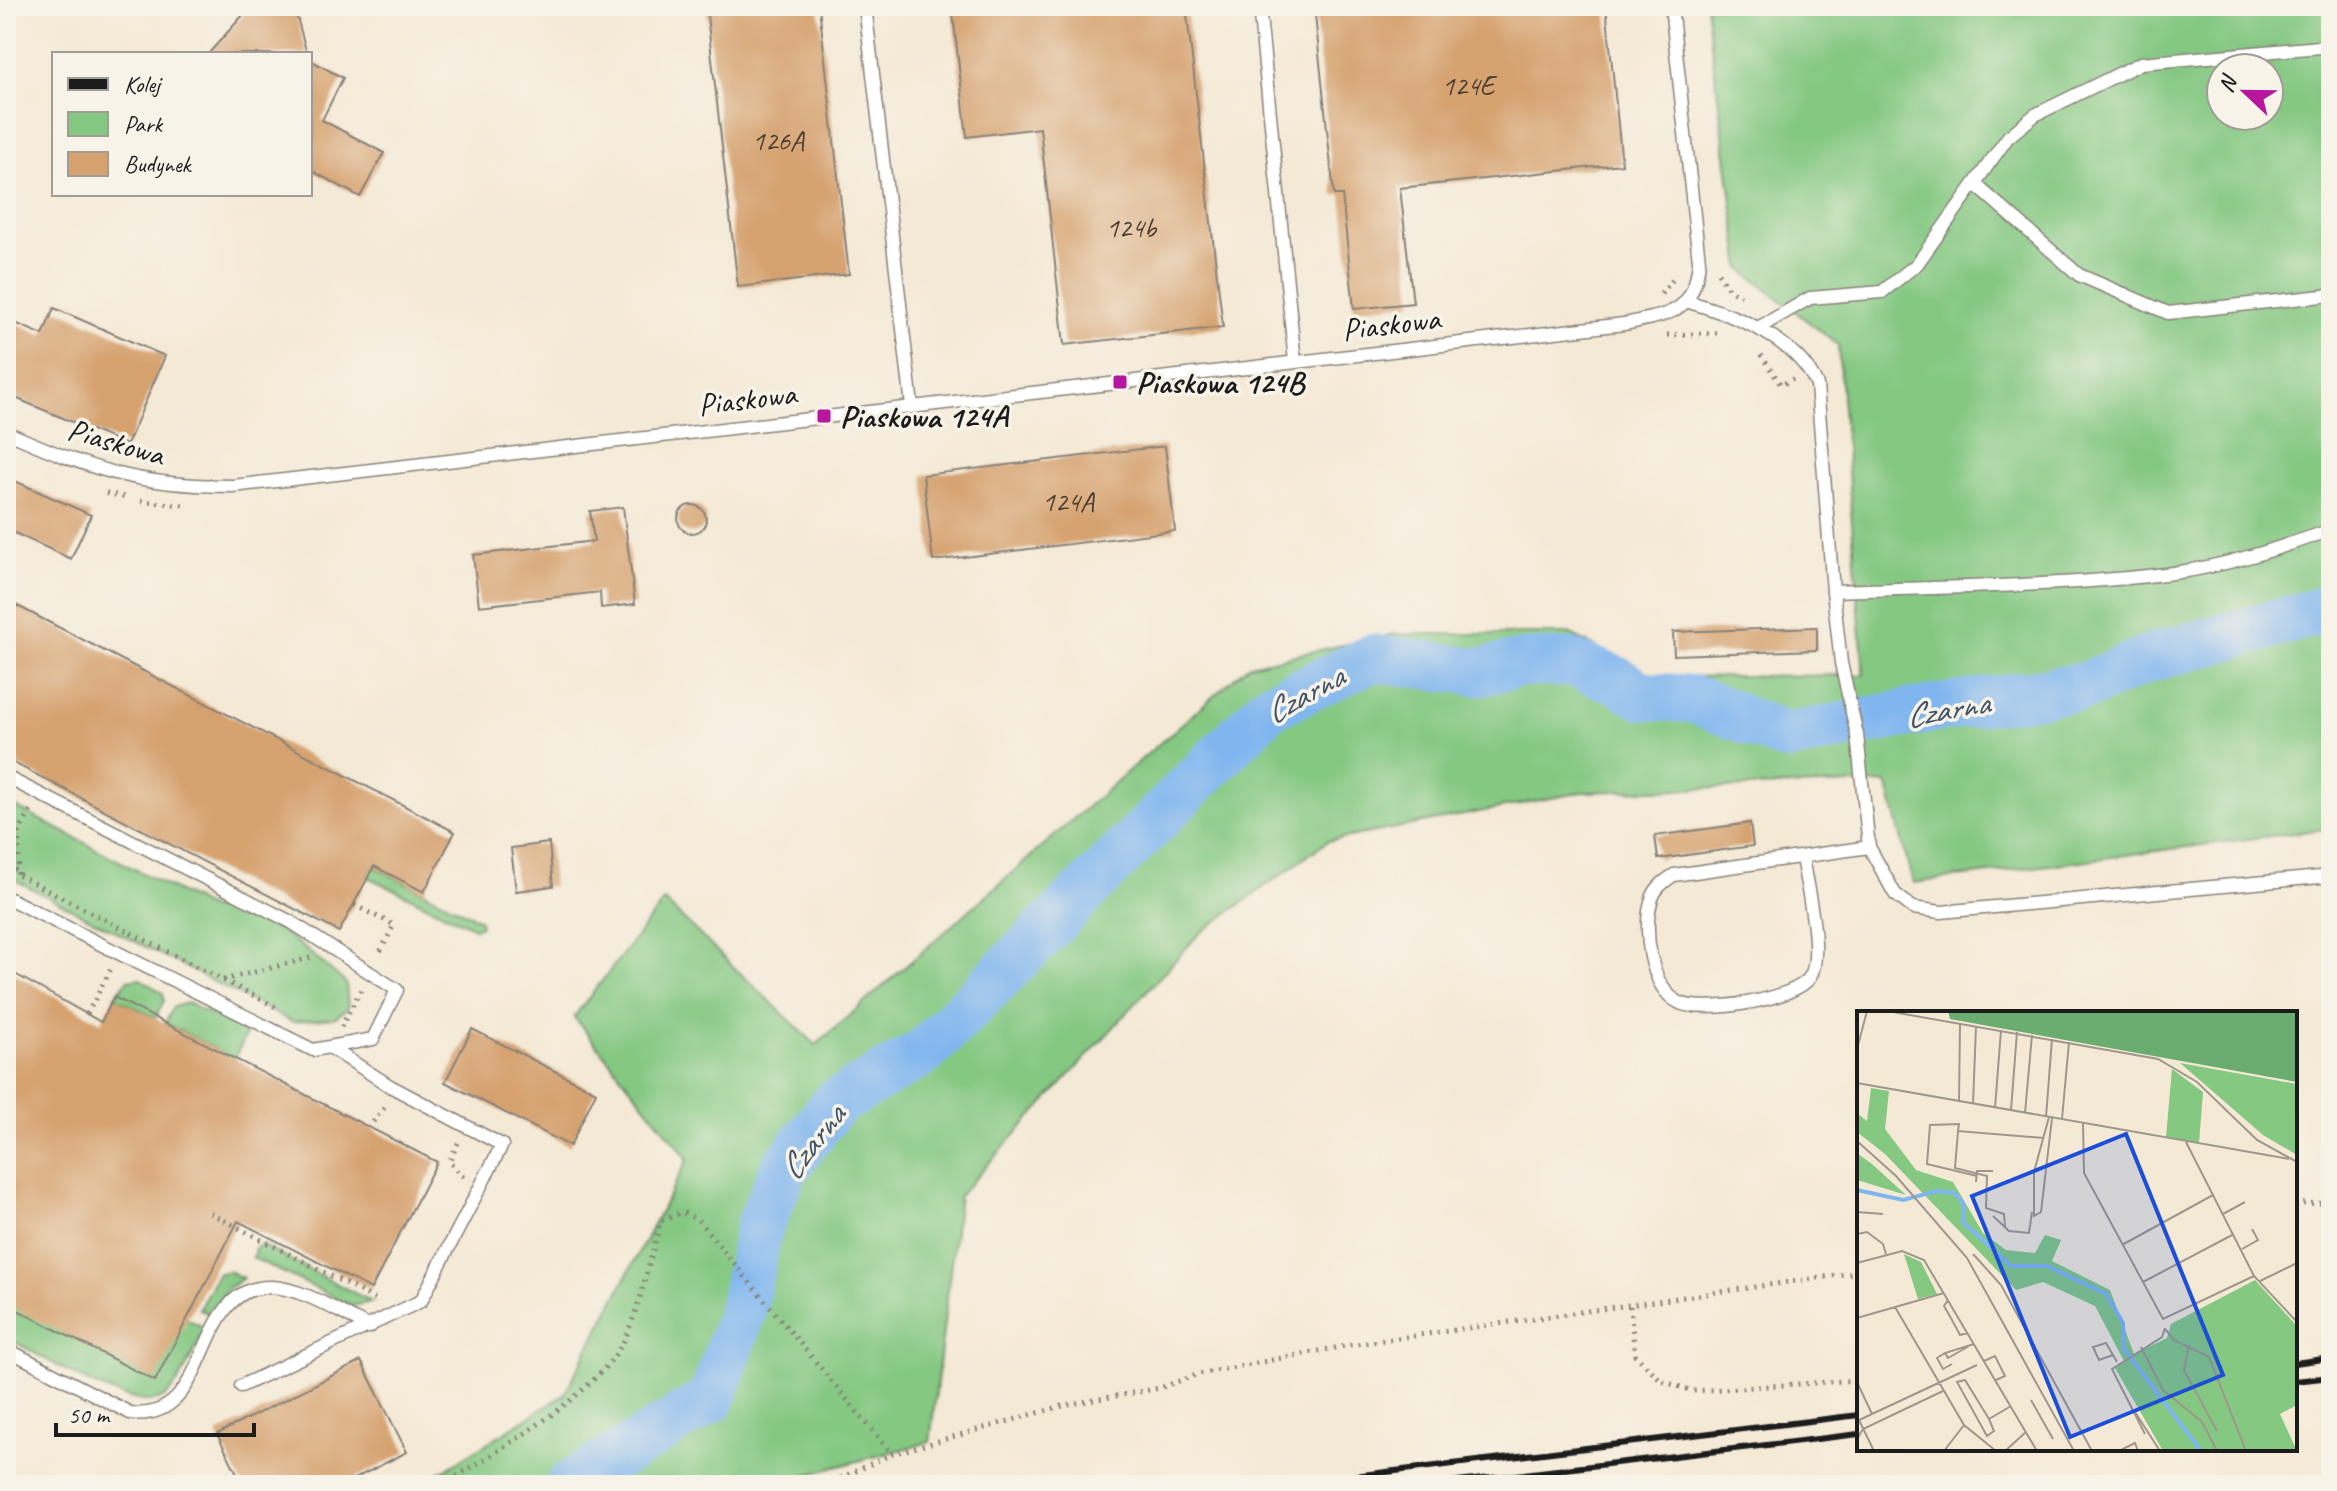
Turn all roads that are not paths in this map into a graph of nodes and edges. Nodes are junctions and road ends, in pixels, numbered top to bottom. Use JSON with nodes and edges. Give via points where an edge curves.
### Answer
{"nodes":[{"id":1,"x":865,"y":6,"type":"edge"},
{"id":2,"x":1259,"y":6,"type":"edge"},
{"id":3,"x":1671,"y":6,"type":"edge"},
{"id":4,"x":2331,"y":46,"type":"edge"},
{"id":5,"x":1976,"y":185,"type":"junction"},
{"id":6,"x":2331,"y":295,"type":"edge"},
{"id":7,"x":1689,"y":302,"type":"junction"},
{"id":8,"x":1758,"y":328,"type":"junction"},
{"id":9,"x":1295,"y":362,"type":"junction"},
{"id":10,"x":912,"y":406,"type":"junction"},
{"id":11,"x":6,"y":432,"type":"edge"},
{"id":12,"x":2331,"y":530,"type":"edge"},
{"id":13,"x":1833,"y":591,"type":"junction"},
{"id":14,"x":6,"y":777,"type":"edge"},
{"id":15,"x":1869,"y":847,"type":"junction"},
{"id":16,"x":1802,"y":857,"type":"junction"},
{"id":17,"x":2331,"y":866,"type":"edge"},
{"id":18,"x":2331,"y":876,"type":"edge"},
{"id":19,"x":2297,"y":879,"type":"junction"},
{"id":20,"x":6,"y":897,"type":"edge"},
{"id":21,"x":331,"y":1048,"type":"junction"},
{"id":22,"x":370,"y":1327,"type":"junction"},
{"id":23,"x":6,"y":1349,"type":"edge"},
{"id":24,"x":241,"y":1386,"type":"dead end"}],
"edges":[{"from":1,"to":10,"type":"lane"},
{"from":2,"to":9,"type":"lane"},
{"from":3,"to":7,"type":"lane","via":[[1699,261]]},
{"from":4,"to":5,"type":"lane","via":[[2141,63],[2035,115],[2008,137]]},
{"from":5,"to":6,"type":"lane","via":[[2079,275],[2168,313]]},
{"from":5,"to":8,"type":"lane","via":[[1917,264],[1882,292],[1810,298]]},
{"from":7,"to":8,"type":"lane"},
{"from":7,"to":9,"type":"lane","name":"Piaskowa","via":[[1666,315],[1624,324]]},
{"from":8,"to":13,"type":"lane","via":[[1811,371],[1817,385]]},
{"from":9,"to":10,"type":"lane","name":"Piaskowa"},
{"from":10,"to":11,"type":"lane","name":"Piaskowa","via":[[233,486],[134,480],[86,467]]},
{"from":12,"to":13,"type":"lane","via":[[2259,555],[2175,573]]},
{"from":13,"to":15,"type":"lane"},
{"from":14,"to":21,"type":"lane","via":[[291,922],[397,990],[373,1039]]},
{"from":15,"to":16,"type":"lane"},
{"from":15,"to":19,"type":"lane","via":[[1895,894],[1913,908],[1941,912]]},
{"from":16,"to":16,"type":"lane","via":[[1674,875],[1659,885],[1648,922],[1656,975],[1665,993],[1680,1004],[1698,1007],[1780,998],[1798,990],[1811,976],[1816,956]]},
{"from":17,"to":19,"type":"lane"},
{"from":18,"to":19,"type":"lane"},
{"from":20,"to":21,"type":"lane","via":[[313,1050]]},
{"from":21,"to":22,"type":"lane","via":[[502,1145],[421,1301]]},
{"from":22,"to":23,"type":"lane","via":[[297,1293],[257,1287],[238,1295],[225,1311],[173,1404],[149,1416],[130,1413]]},
{"from":22,"to":24,"type":"lane"}]}
